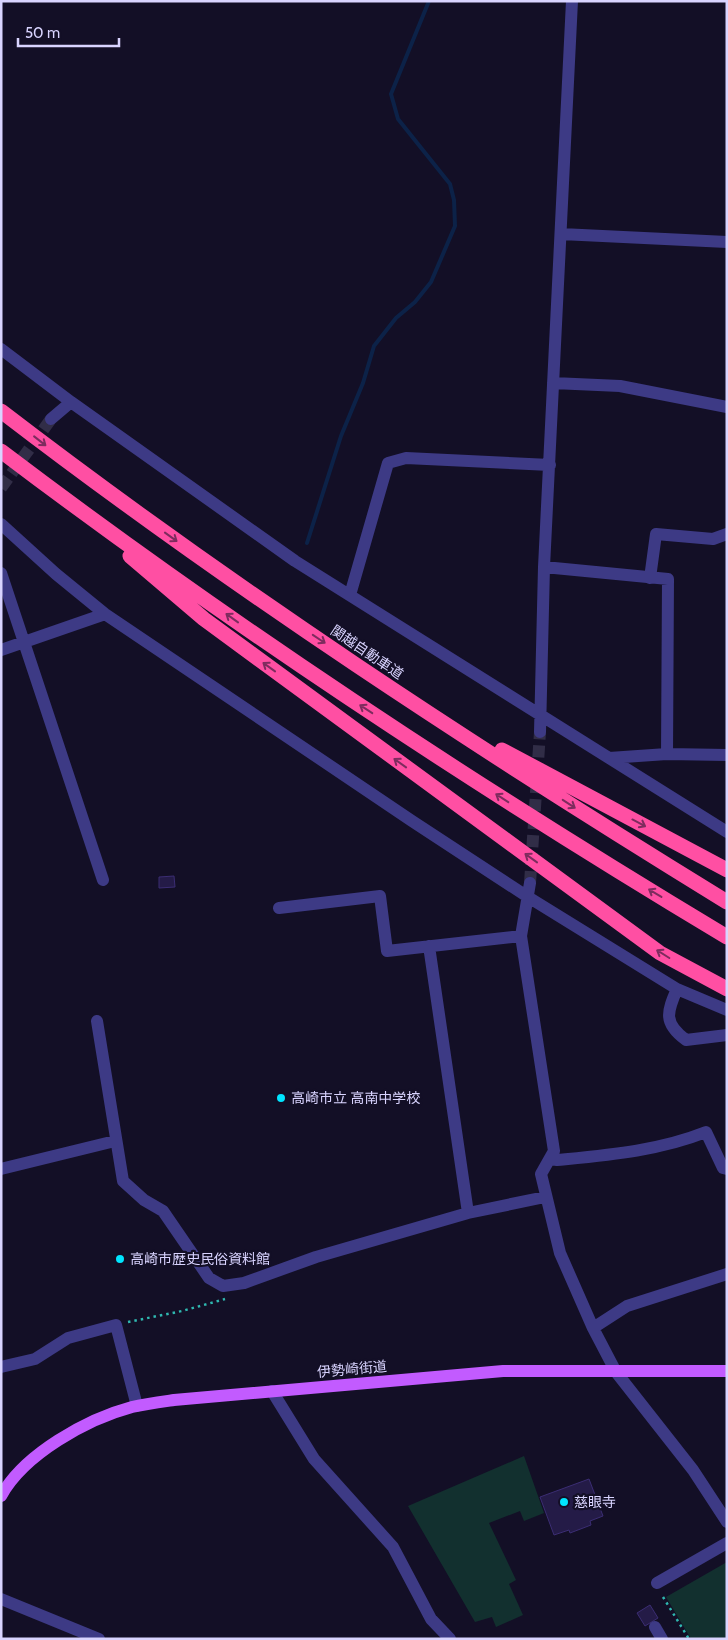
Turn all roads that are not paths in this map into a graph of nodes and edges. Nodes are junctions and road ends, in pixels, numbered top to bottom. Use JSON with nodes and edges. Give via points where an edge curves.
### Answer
{"nodes":[{"id":1,"x":572,"y":1,"type":"edge"},
{"id":2,"x":561,"y":234,"type":"junction"},
{"id":3,"x":727,"y":242,"type":"edge"},
{"id":4,"x":1,"y":349,"type":"edge"},
{"id":5,"x":553,"y":382,"type":"junction"},
{"id":6,"x":71,"y":402,"type":"junction"},
{"id":7,"x":727,"y":408,"type":"edge"},
{"id":8,"x":1,"y":411,"type":"edge"},
{"id":9,"x":51,"y":419,"type":"tunnel mouth"},
{"id":10,"x":1,"y":451,"type":"edge"},
{"id":11,"x":550,"y":465,"type":"junction"},
{"id":12,"x":55,"y":492,"type":"junction"},
{"id":13,"x":1,"y":524,"type":"edge"},
{"id":14,"x":727,"y":534,"type":"edge"},
{"id":15,"x":544,"y":567,"type":"junction"},
{"id":16,"x":1,"y":573,"type":"edge"},
{"id":17,"x":650,"y":578,"type":"junction"},
{"id":18,"x":350,"y":596,"type":"junction"},
{"id":19,"x":105,"y":614,"type":"junction"},
{"id":20,"x":24,"y":643,"type":"junction"},
{"id":21,"x":1,"y":650,"type":"edge"},
{"id":22,"x":411,"y":701,"type":"junction"},
{"id":23,"x":541,"y":717,"type":"junction"},
{"id":24,"x":540,"y":732,"type":"tunnel mouth"},
{"id":25,"x":667,"y":754,"type":"junction"},
{"id":26,"x":727,"y":755,"type":"edge"},
{"id":27,"x":609,"y":758,"type":"junction"},
{"id":28,"x":727,"y":832,"type":"edge"},
{"id":29,"x":727,"y":870,"type":"edge"},
{"id":30,"x":103,"y":880,"type":"dead end"},
{"id":31,"x":530,"y":883,"type":"tunnel mouth"},
{"id":32,"x":528,"y":897,"type":"junction"},
{"id":33,"x":727,"y":902,"type":"edge"},
{"id":34,"x":279,"y":908,"type":"dead end"},
{"id":35,"x":521,"y":936,"type":"junction"},
{"id":36,"x":727,"y":937,"type":"edge"},
{"id":37,"x":429,"y":946,"type":"junction"},
{"id":38,"x":677,"y":988,"type":"junction"},
{"id":39,"x":727,"y":989,"type":"edge"},
{"id":40,"x":727,"y":1010,"type":"edge"},
{"id":41,"x":97,"y":1020,"type":"dead end"},
{"id":42,"x":727,"y":1035,"type":"edge"},
{"id":43,"x":115,"y":1141,"type":"junction"},
{"id":44,"x":550,"y":1158,"type":"junction"},
{"id":45,"x":1,"y":1169,"type":"edge"},
{"id":46,"x":727,"y":1169,"type":"edge"},
{"id":47,"x":545,"y":1196,"type":"junction"},
{"id":48,"x":468,"y":1213,"type":"junction"},
{"id":49,"x":727,"y":1274,"type":"edge"},
{"id":50,"x":592,"y":1328,"type":"junction"},
{"id":51,"x":1,"y":1366,"type":"edge"},
{"id":52,"x":727,"y":1371,"type":"edge"},
{"id":53,"x":616,"y":1372,"type":"junction"},
{"id":54,"x":272,"y":1391,"type":"junction"},
{"id":55,"x":138,"y":1406,"type":"junction"},
{"id":56,"x":3,"y":1488,"type":"edge"},
{"id":57,"x":727,"y":1522,"type":"edge"},
{"id":58,"x":727,"y":1543,"type":"edge"},
{"id":59,"x":657,"y":1583,"type":"dead end"},
{"id":60,"x":1,"y":1599,"type":"edge"},
{"id":61,"x":655,"y":1627,"type":"dead end"},
{"id":62,"x":98,"y":1639,"type":"edge"},
{"id":63,"x":450,"y":1639,"type":"edge"},
{"id":64,"x":662,"y":1639,"type":"edge"}],
"edges":[{"from":1,"to":2,"type":"street"},
{"from":2,"to":3,"type":"street"},
{"from":2,"to":5,"type":"street"},
{"from":4,"to":6,"type":"street"},
{"from":5,"to":7,"type":"street","via":[[620,386]]},
{"from":5,"to":11,"type":"street"},
{"from":6,"to":9,"type":"street"},
{"from":6,"to":18,"type":"street"},
{"from":8,"to":22,"type":"highway","name":"関越自動車道","one_way":true,"via":[[228,577]]},
{"from":10,"to":12,"type":"highway"},
{"from":11,"to":15,"type":"street"},
{"from":11,"to":18,"type":"street","via":[[406,458],[388,463]]},
{"from":36,"to":12,"type":"highway","one_way":true,"via":[[559,835],[282,654]]},
{"from":39,"to":12,"type":"highway","one_way":true,"via":[[660,953],[204,619]]},
{"from":13,"to":19,"type":"street"},
{"from":14,"to":17,"type":"street","via":[[713,539],[656,534]]},
{"from":15,"to":17,"type":"street"},
{"from":15,"to":23,"type":"street"},
{"from":16,"to":20,"type":"street"},
{"from":17,"to":25,"type":"street","via":[[668,579]]},
{"from":18,"to":23,"type":"street"},
{"from":19,"to":20,"type":"street"},
{"from":19,"to":32,"type":"street"},
{"from":20,"to":21,"type":"street"},
{"from":20,"to":30,"type":"street"},
{"from":22,"to":29,"type":"highway","one_way":true},
{"from":22,"to":33,"type":"highway","name":"関越自動車道","one_way":true},
{"from":23,"to":24,"type":"street"},
{"from":23,"to":27,"type":"street"},
{"from":25,"to":26,"type":"street"},
{"from":25,"to":27,"type":"street"},
{"from":27,"to":28,"type":"street"},
{"from":31,"to":32,"type":"street"},
{"from":32,"to":35,"type":"street"},
{"from":32,"to":38,"type":"street"},
{"from":34,"to":37,"type":"street","via":[[380,896],[387,951]]},
{"from":35,"to":37,"type":"street"},
{"from":35,"to":44,"type":"street","via":[[554,1151]]},
{"from":37,"to":48,"type":"street"},
{"from":38,"to":40,"type":"street"},
{"from":38,"to":42,"type":"street","via":[[668,1009],[672,1027],[678,1034],[686,1040]]},
{"from":41,"to":43,"type":"street"},
{"from":43,"to":45,"type":"street"},
{"from":43,"to":48,"type":"street","via":[[123,1181],[144,1200],[163,1211],[209,1278],[224,1286],[244,1284],[316,1257]]},
{"from":44,"to":46,"type":"street","via":[[557,1160],[642,1150],[677,1144],[706,1132],[723,1168]]},
{"from":44,"to":47,"type":"street","via":[[541,1174]]},
{"from":47,"to":48,"type":"street"},
{"from":47,"to":50,"type":"street","via":[[560,1253]]},
{"from":49,"to":50,"type":"street","via":[[627,1306]]},
{"from":50,"to":53,"type":"street"},
{"from":51,"to":55,"type":"street","via":[[35,1359],[68,1338],[116,1325]]},
{"from":52,"to":53,"type":"main road","name":"伊勢崎街道"},
{"from":53,"to":54,"type":"main road","name":"伊勢崎街道","via":[[503,1371]]},
{"from":53,"to":57,"type":"street","via":[[693,1470]]},
{"from":54,"to":55,"type":"main road","name":"伊勢崎街道"},
{"from":54,"to":63,"type":"street","via":[[314,1459],[393,1548],[432,1619]]},
{"from":55,"to":56,"type":"main road","name":"伊勢崎街道","via":[[91,1421],[62,1438]]},
{"from":58,"to":59,"type":"street"},
{"from":60,"to":62,"type":"street"},
{"from":61,"to":64,"type":"street"}]}
